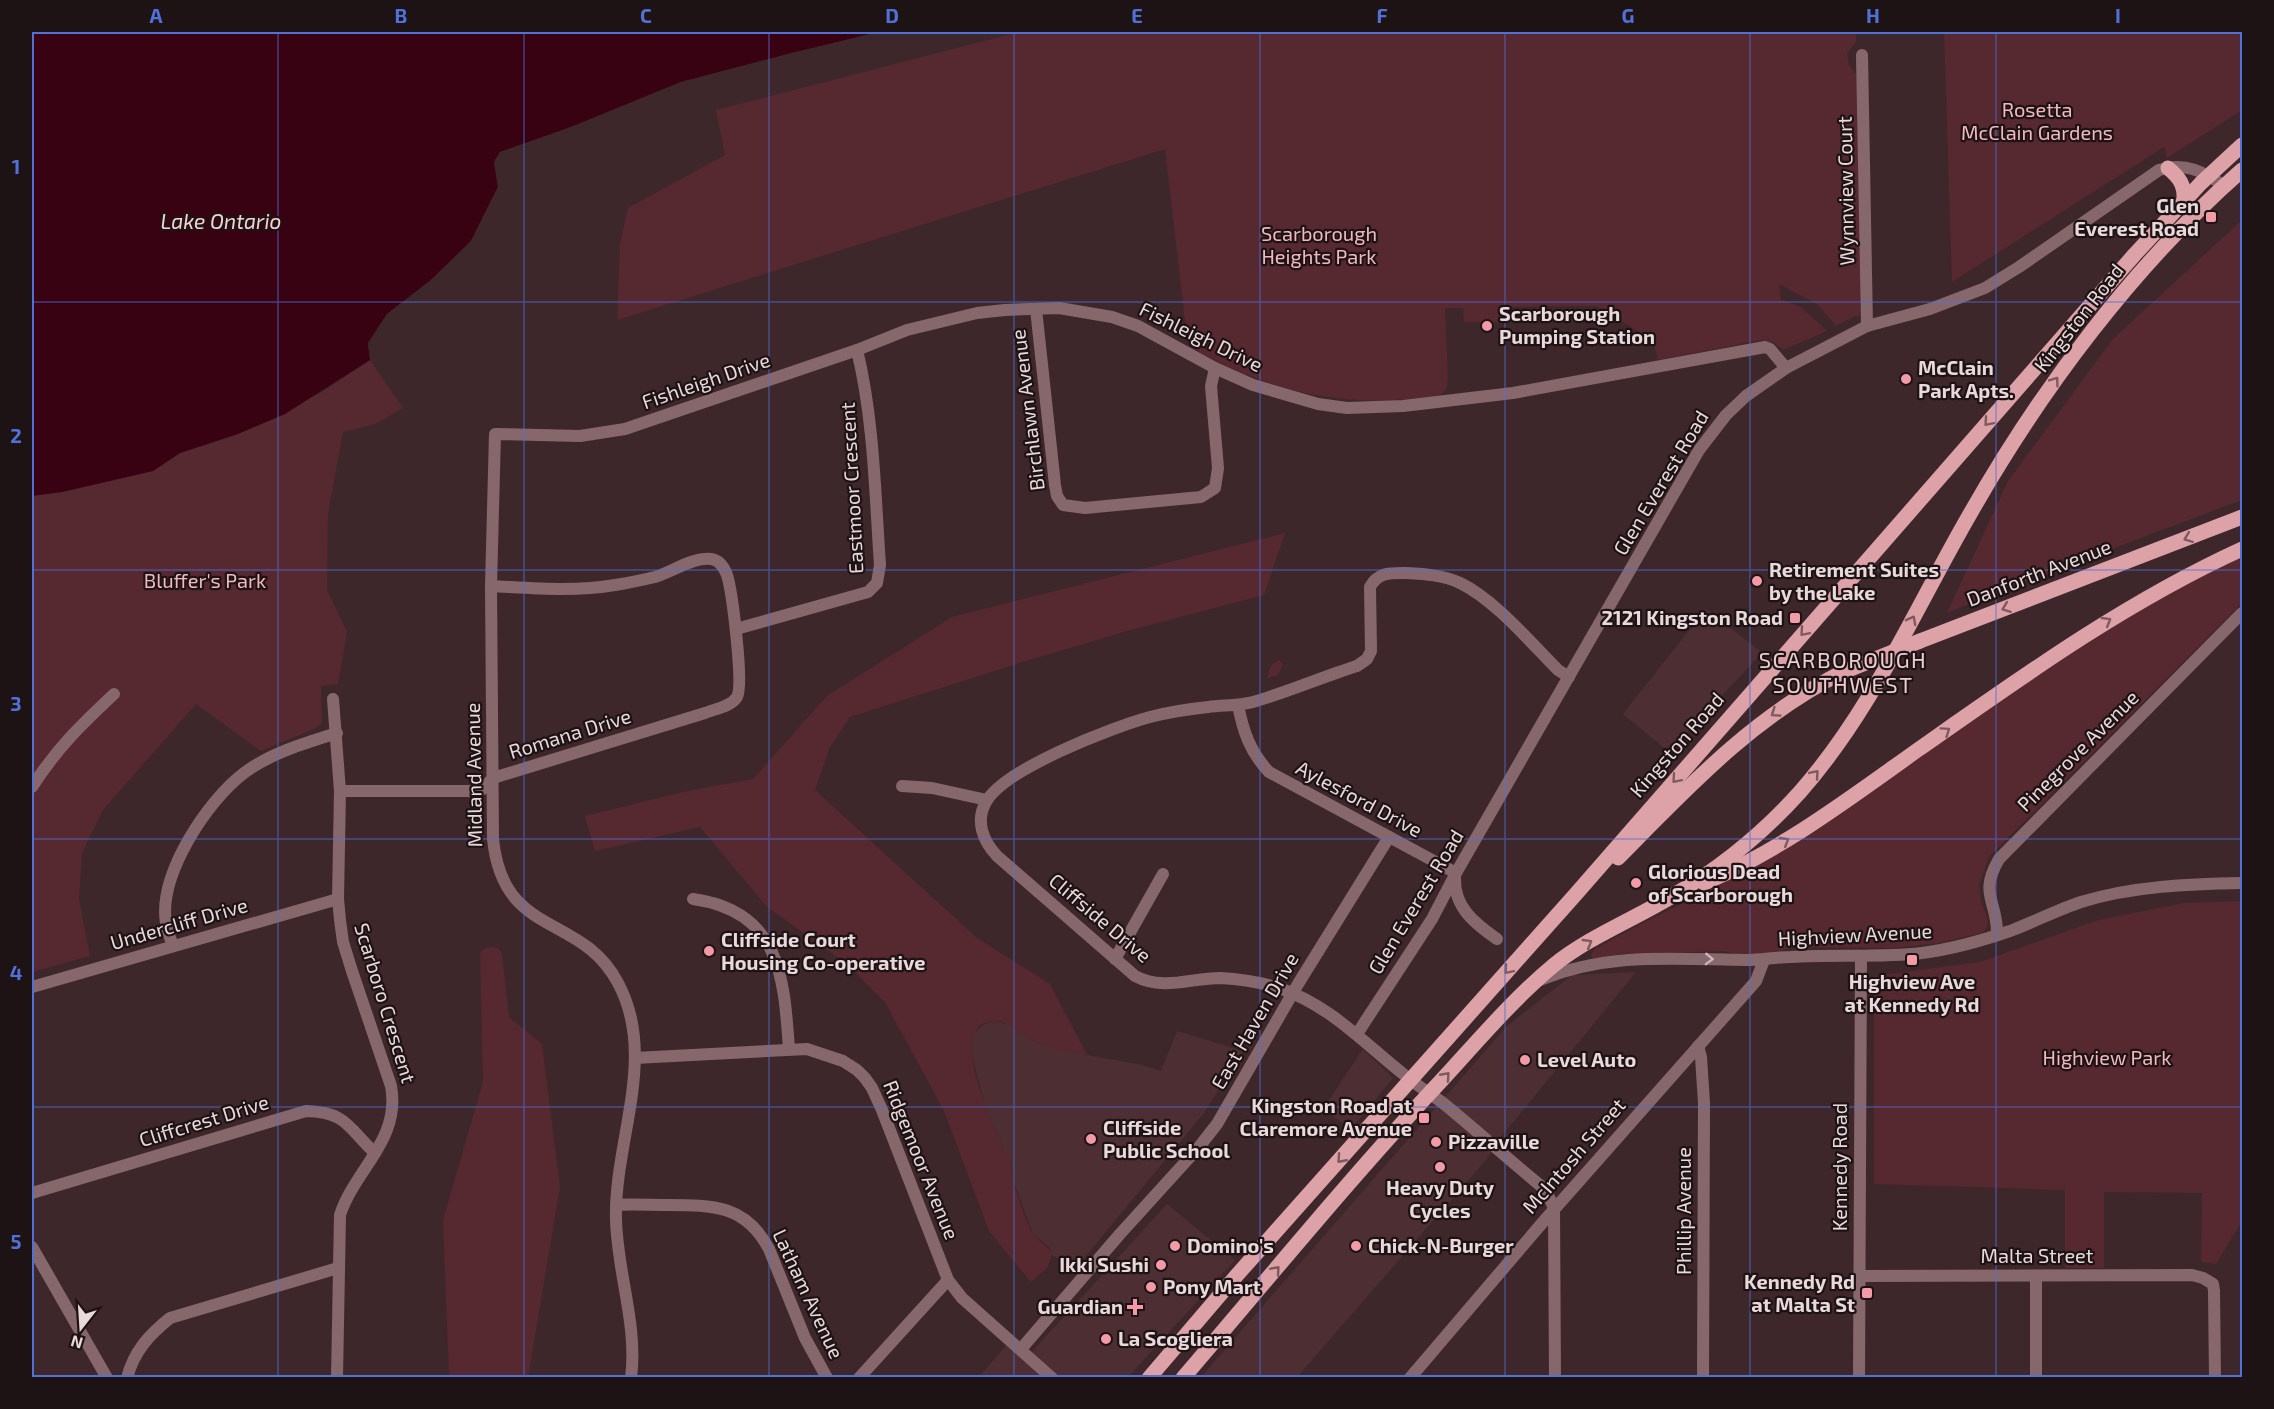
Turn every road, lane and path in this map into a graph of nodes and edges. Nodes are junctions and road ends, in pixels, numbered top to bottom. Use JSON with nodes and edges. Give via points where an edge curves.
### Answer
{"nodes":[{"id":1,"x":1862,"y":56,"type":"dead end"},
{"id":2,"x":2242,"y":145,"type":"edge"},
{"id":3,"x":2168,"y":168,"type":"junction"},
{"id":4,"x":2242,"y":170,"type":"edge"},
{"id":5,"x":2209,"y":176,"type":"junction"},
{"id":6,"x":2224,"y":186,"type":"junction"},
{"id":7,"x":2184,"y":200,"type":"junction"},
{"id":8,"x":1036,"y":309,"type":"junction"},
{"id":9,"x":1867,"y":326,"type":"junction"},
{"id":10,"x":857,"y":350,"type":"junction"},
{"id":11,"x":1215,"y":368,"type":"junction"},
{"id":12,"x":1786,"y":368,"type":"junction"},
{"id":13,"x":495,"y":434,"type":"joint"},
{"id":14,"x":2242,"y":517,"type":"edge"},
{"id":15,"x":2242,"y":549,"type":"edge"},
{"id":16,"x":491,"y":586,"type":"junction"},
{"id":17,"x":2242,"y":613,"type":"edge"},
{"id":18,"x":736,"y":629,"type":"junction"},
{"id":19,"x":1569,"y":677,"type":"junction"},
{"id":20,"x":114,"y":694,"type":"dead end"},
{"id":21,"x":333,"y":699,"type":"dead end"},
{"id":22,"x":1238,"y":705,"type":"junction"},
{"id":23,"x":337,"y":733,"type":"junction"},
{"id":24,"x":494,"y":778,"type":"junction"},
{"id":25,"x":902,"y":786,"type":"dead end"},
{"id":26,"x":32,"y":787,"type":"edge"},
{"id":27,"x":340,"y":791,"type":"junction"},
{"id":28,"x":987,"y":801,"type":"junction"},
{"id":29,"x":1389,"y":837,"type":"junction"},
{"id":30,"x":1456,"y":873,"type":"junction"},
{"id":31,"x":1163,"y":874,"type":"dead end"},
{"id":32,"x":2242,"y":883,"type":"edge"},
{"id":33,"x":1676,"y":894,"type":"junction"},
{"id":34,"x":1575,"y":896,"type":"junction"},
{"id":35,"x":338,"y":899,"type":"junction"},
{"id":36,"x":693,"y":899,"type":"dead end"},
{"id":37,"x":1997,"y":935,"type":"junction"},
{"id":38,"x":1497,"y":939,"type":"dead end"},
{"id":39,"x":172,"y":945,"type":"junction"},
{"id":40,"x":1861,"y":956,"type":"junction"},
{"id":41,"x":1115,"y":958,"type":"junction"},
{"id":42,"x":1764,"y":960,"type":"junction"},
{"id":43,"x":1536,"y":982,"type":"junction"},
{"id":44,"x":32,"y":987,"type":"edge"},
{"id":45,"x":1293,"y":993,"type":"junction"},
{"id":46,"x":1357,"y":1034,"type":"junction"},
{"id":47,"x":1698,"y":1046,"type":"junction"},
{"id":48,"x":789,"y":1049,"type":"junction"},
{"id":49,"x":635,"y":1058,"type":"junction"},
{"id":50,"x":1410,"y":1080,"type":"junction"},
{"id":51,"x":1429,"y":1094,"type":"junction"},
{"id":52,"x":375,"y":1153,"type":"junction"},
{"id":53,"x":32,"y":1193,"type":"edge"},
{"id":54,"x":616,"y":1205,"type":"junction"},
{"id":55,"x":1554,"y":1208,"type":"junction"},
{"id":56,"x":32,"y":1247,"type":"edge"},
{"id":57,"x":338,"y":1268,"type":"junction"},
{"id":58,"x":1859,"y":1276,"type":"junction"},
{"id":59,"x":2036,"y":1276,"type":"junction"},
{"id":60,"x":948,"y":1280,"type":"junction"},
{"id":61,"x":1021,"y":1349,"type":"junction"},
{"id":62,"x":107,"y":1377,"type":"edge"},
{"id":63,"x":127,"y":1377,"type":"edge"},
{"id":64,"x":337,"y":1377,"type":"edge"},
{"id":65,"x":631,"y":1377,"type":"edge"},
{"id":66,"x":827,"y":1377,"type":"edge"},
{"id":67,"x":859,"y":1377,"type":"edge"},
{"id":68,"x":1052,"y":1377,"type":"edge"},
{"id":69,"x":1149,"y":1377,"type":"edge"},
{"id":70,"x":1183,"y":1377,"type":"edge"},
{"id":71,"x":1410,"y":1377,"type":"edge"},
{"id":72,"x":1555,"y":1377,"type":"edge"},
{"id":73,"x":1703,"y":1377,"type":"edge"},
{"id":74,"x":1858,"y":1377,"type":"edge"},
{"id":75,"x":2036,"y":1377,"type":"edge"},
{"id":76,"x":2215,"y":1377,"type":"edge"}],
"edges":[{"from":1,"to":9,"type":"street","name":"Wynnview Court"},
{"from":2,"to":5,"type":"main road","name":"Kingston Road"},
{"from":3,"to":5,"type":"street","via":[[2185,167]]},
{"from":3,"to":7,"type":"main road","via":[[2178,176]]},
{"from":3,"to":9,"type":"street","name":"Glen Everest Road","via":[[2151,174],[1985,288],[1936,307]]},
{"from":4,"to":6,"type":"main road","name":"Kingston Road"},
{"from":5,"to":6,"type":"street"},
{"from":5,"to":7,"type":"main road","name":"Kingston Road"},
{"from":33,"to":6,"type":"main road","name":"Kingston Road","one_way":true,"via":[[1750,841],[1827,760],[1852,726],[2002,458],[2040,403],[2138,276]]},
{"from":7,"to":34,"type":"main road","name":"Kingston Road","one_way":true},
{"from":8,"to":10,"type":"street","name":"Fishleigh Drive","via":[[954,318],[907,330]]},
{"from":8,"to":11,"type":"street","name":"Fishleigh Drive","via":[[1059,308],[1112,317],[1138,326]]},
{"from":8,"to":11,"type":"street","name":"Birchlawn Avenue","via":[[1055,485],[1063,505],[1085,508],[1201,497],[1215,488],[1218,468],[1211,386]]},
{"from":9,"to":12,"type":"street","name":"Glen Everest Road"},
{"from":10,"to":13,"type":"street","name":"Fishleigh Drive","via":[[616,431],[580,436]]},
{"from":10,"to":18,"type":"street","name":"Eastmoor Crescent","via":[[871,439],[880,565],[877,583],[859,595]]},
{"from":11,"to":12,"type":"street","name":"Fishleigh Drive","via":[[1296,398],[1347,408],[1372,408],[1513,393],[1755,348],[1770,349]]},
{"from":12,"to":19,"type":"street","name":"Glen Everest Road","via":[[1726,414],[1705,441]]},
{"from":13,"to":16,"type":"street","name":"Midland Avenue"},
{"from":14,"to":34,"type":"main road","name":"Danforth Avenue","one_way":true,"bridge":true,"via":[[1920,641],[1843,672],[1802,694],[1721,755]]},
{"from":33,"to":15,"type":"main road","one_way":true,"via":[[1796,835],[2090,631],[2174,582]]},
{"from":16,"to":18,"type":"street","via":[[598,588],[655,577],[713,559],[727,575]]},
{"from":16,"to":24,"type":"street","name":"Midland Avenue"},
{"from":17,"to":37,"type":"street","name":"Pinegrove Avenue","via":[[1999,859],[1989,879]]},
{"from":18,"to":24,"type":"street","name":"Romana Drive","via":[[741,682],[737,697],[729,704]]},
{"from":19,"to":22,"type":"street","via":[[1478,594],[1461,584],[1426,574],[1382,574],[1370,588],[1371,651],[1367,659],[1357,666]]},
{"from":19,"to":30,"type":"street","name":"Glen Everest Road"},
{"from":20,"to":26,"type":"street","via":[[50,758]]},
{"from":21,"to":23,"type":"street","name":"Scarboro Crescent"},
{"from":22,"to":28,"type":"street","via":[[1182,711],[1111,728],[1032,766]]},
{"from":22,"to":29,"type":"street","name":"Aylesford Drive","via":[[1245,737],[1269,772]]},
{"from":23,"to":27,"type":"street","name":"Scarboro Crescent"},
{"from":23,"to":39,"type":"street","via":[[296,746],[245,773],[207,810],[180,855],[172,879],[165,923]]},
{"from":24,"to":27,"type":"street","name":"Romana Drive","via":[[475,791]]},
{"from":24,"to":49,"type":"street","name":"Midland Avenue","via":[[495,859],[507,889],[527,912],[575,938],[600,957],[622,991],[631,1014]]},
{"from":25,"to":28,"type":"street","via":[[932,788]]},
{"from":27,"to":35,"type":"street","name":"Scarboro Crescent"},
{"from":28,"to":41,"type":"street","name":"Cliffside Drive","via":[[982,832],[991,849]]},
{"from":29,"to":30,"type":"street","name":"Aylesford Drive"},
{"from":29,"to":45,"type":"street","name":"East Haven Drive"},
{"from":30,"to":38,"type":"street","via":[[1457,895],[1466,914]]},
{"from":30,"to":46,"type":"street","name":"Glen Everest Road","via":[[1437,910]]},
{"from":31,"to":41,"type":"street"},
{"from":32,"to":37,"type":"street","name":"Highview Avenue","via":[[2178,885],[2105,896]]},
{"from":43,"to":33,"type":"main road","name":"Kingston Road","one_way":true,"via":[[1556,963]]},
{"from":34,"to":50,"type":"main road","name":"Kingston Road","one_way":true},
{"from":35,"to":39,"type":"street","name":"Undercliff Drive"},
{"from":35,"to":52,"type":"street","name":"Scarboro Crescent","via":[[343,942],[394,1102],[392,1119]]},
{"from":36,"to":48,"type":"street","via":[[731,909],[762,936],[784,986]]},
{"from":37,"to":40,"type":"street","name":"Highview Avenue","via":[[1950,949]]},
{"from":39,"to":44,"type":"street","name":"Undercliff Drive"},
{"from":40,"to":42,"type":"street","name":"Highview Avenue"},
{"from":40,"to":58,"type":"street","name":"Kennedy Road"},
{"from":41,"to":45,"type":"street","name":"Cliffside Drive","via":[[1135,976],[1155,983],[1220,978],[1247,980]]},
{"from":43,"to":42,"type":"street","name":"Highview Avenue","one_way":true,"via":[[1565,970],[1599,963],[1653,958]]},
{"from":42,"to":47,"type":"street","name":"McIntosh Street","via":[[1756,981]]},
{"from":51,"to":43,"type":"main road","name":"Kingston Road","one_way":true},
{"from":45,"to":46,"type":"street","name":"Cliffside Drive","via":[[1330,1013]]},
{"from":45,"to":61,"type":"street","name":"East Haven Drive","via":[[1217,1124]]},
{"from":46,"to":50,"type":"street","name":"Cliffside Drive"},
{"from":47,"to":55,"type":"street","name":"McIntosh Street"},
{"from":47,"to":73,"type":"street","name":"Phillip Avenue","via":[[1704,1103]]},
{"from":48,"to":49,"type":"street","name":"Ridgemoor Avenue"},
{"from":48,"to":60,"type":"street","name":"Ridgemoor Avenue","via":[[824,1053],[866,1078]]},
{"from":49,"to":54,"type":"street","name":"Midland Avenue"},
{"from":50,"to":51,"type":"street","name":"Cliffside Drive"},
{"from":50,"to":69,"type":"main road","name":"Kingston Road","one_way":true},
{"from":51,"to":55,"type":"street","name":"Cliffside Drive","via":[[1541,1186]]},
{"from":70,"to":51,"type":"main road","name":"Kingston Road","one_way":true},
{"from":52,"to":53,"type":"street","name":"Cliffcrest Drive","via":[[337,1116],[306,1112]]},
{"from":52,"to":57,"type":"street","name":"Scarboro Crescent","via":[[340,1215]]},
{"from":54,"to":65,"type":"street","name":"Midland Avenue","via":[[633,1351]]},
{"from":54,"to":66,"type":"street","name":"Latham Avenue","via":[[699,1205],[738,1214],[750,1223],[769,1249],[805,1338]]},
{"from":55,"to":71,"type":"street","name":"McIntosh Street"},
{"from":55,"to":72,"type":"street"},
{"from":56,"to":62,"type":"street"},
{"from":57,"to":63,"type":"street","via":[[170,1318],[138,1350]]},
{"from":57,"to":64,"type":"street","name":"Scarboro Crescent"},
{"from":58,"to":59,"type":"street","name":"Malta Street"},
{"from":58,"to":74,"type":"street","name":"Kennedy Road"},
{"from":59,"to":75,"type":"street"},
{"from":59,"to":76,"type":"street","name":"Malta Street","via":[[2203,1278],[2213,1284],[2216,1307]]},
{"from":60,"to":61,"type":"street","name":"Ridgemoor Avenue","via":[[962,1298]]},
{"from":60,"to":67,"type":"street"},
{"from":61,"to":68,"type":"street","name":"Ridgemoor Avenue"}]}
